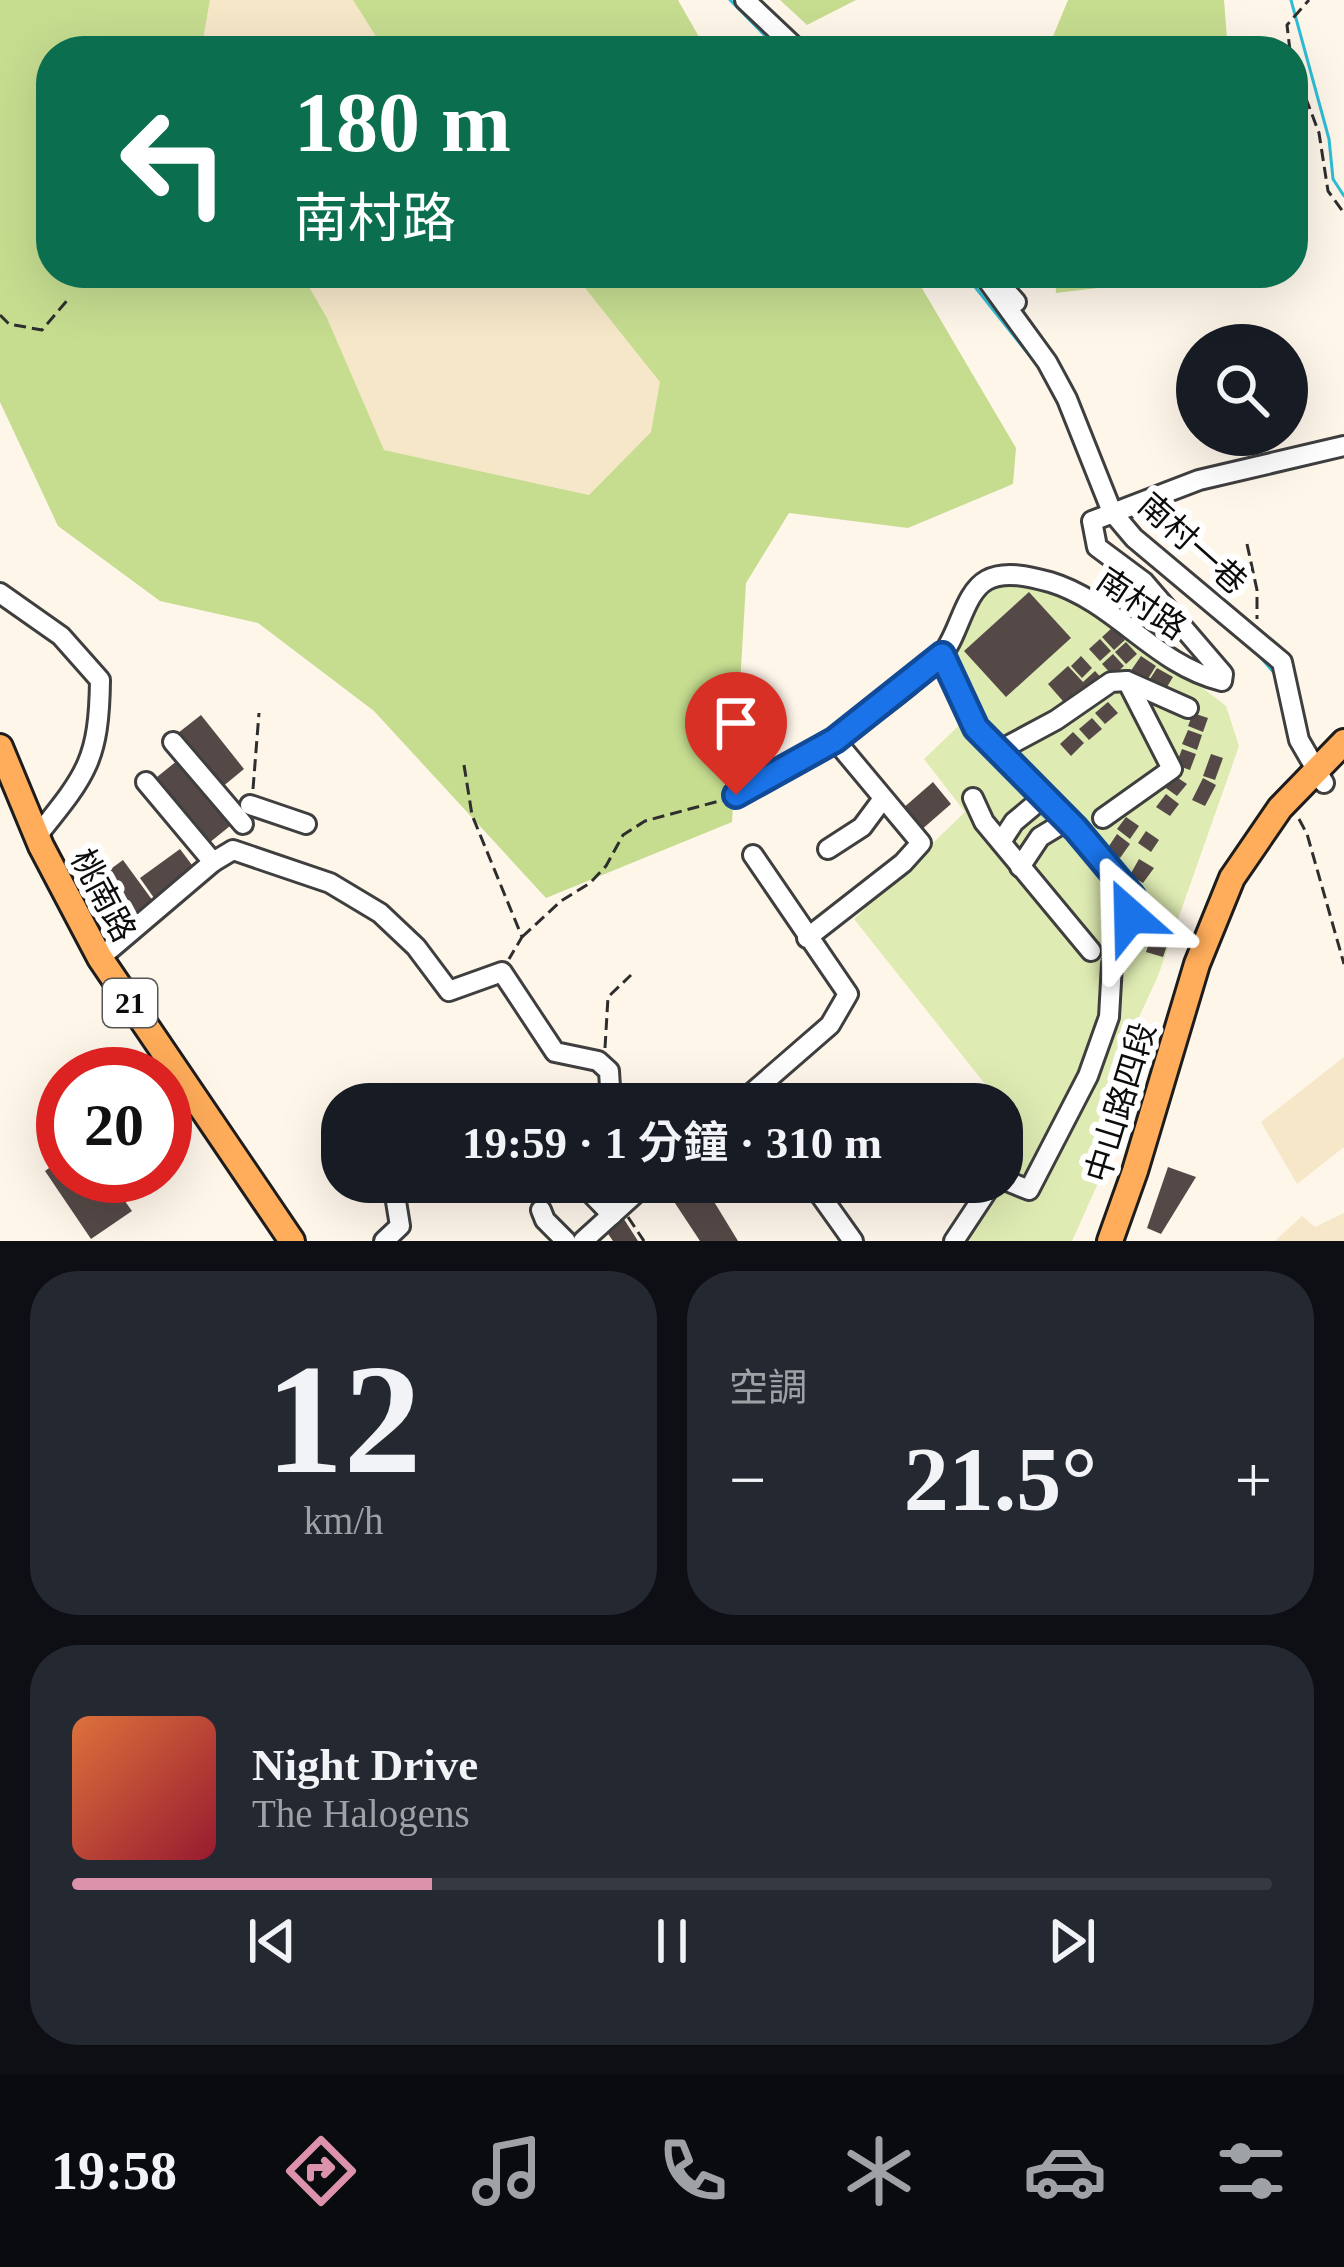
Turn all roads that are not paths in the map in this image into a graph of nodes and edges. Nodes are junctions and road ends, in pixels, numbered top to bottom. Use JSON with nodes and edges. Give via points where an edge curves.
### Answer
{"nodes":[{"id":1,"x":746,"y":0,"type":"edge"},
{"id":2,"x":783,"y":36,"type":"edge"},
{"id":3,"x":1004,"y":288,"type":"edge"},
{"id":4,"x":1344,"y":446,"type":"edge"},
{"id":5,"x":1112,"y":512,"type":"junction"},
{"id":6,"x":0,"y":593,"type":"edge"},
{"id":7,"x":942,"y":655,"type":"junction"},
{"id":8,"x":1127,"y":681,"type":"junction"},
{"id":9,"x":1188,"y":708,"type":"dead end"},
{"id":10,"x":835,"y":740,"type":"junction"},
{"id":11,"x":173,"y":742,"type":"dead end"},
{"id":12,"x":1344,"y":742,"type":"edge"},
{"id":13,"x":0,"y":747,"type":"edge"},
{"id":14,"x":1000,"y":750,"type":"junction"},
{"id":15,"x":1344,"y":763,"type":"edge"},
{"id":16,"x":1319,"y":776,"type":"junction"},
{"id":17,"x":146,"y":782,"type":"dead end"},
{"id":18,"x":736,"y":795,"type":"road end"},
{"id":19,"x":1045,"y":796,"type":"junction"},
{"id":20,"x":974,"y":799,"type":"dead end"},
{"id":21,"x":882,"y":800,"type":"junction"},
{"id":22,"x":248,"y":809,"type":"junction"},
{"id":23,"x":1103,"y":818,"type":"dead end"},
{"id":24,"x":1068,"y":820,"type":"junction"},
{"id":25,"x":306,"y":824,"type":"dead end"},
{"id":26,"x":37,"y":836,"type":"junction"},
{"id":27,"x":1001,"y":842,"type":"junction"},
{"id":28,"x":828,"y":849,"type":"dead end"},
{"id":29,"x":232,"y":850,"type":"junction"},
{"id":30,"x":753,"y":855,"type":"dead end"},
{"id":31,"x":213,"y":862,"type":"junction"},
{"id":32,"x":1020,"y":866,"type":"junction"},
{"id":33,"x":808,"y":938,"type":"junction"},
{"id":34,"x":1091,"y":951,"type":"dead end"},
{"id":35,"x":100,"y":958,"type":"junction"},
{"id":36,"x":610,"y":1083,"type":"edge"},
{"id":37,"x":767,"y":1083,"type":"edge"},
{"id":38,"x":1023,"y":1188,"type":"edge"},
{"id":39,"x":396,"y":1203,"type":"edge"},
{"id":40,"x":607,"y":1203,"type":"edge"},
{"id":41,"x":622,"y":1203,"type":"edge"},
{"id":42,"x":827,"y":1203,"type":"edge"},
{"id":43,"x":979,"y":1203,"type":"edge"},
{"id":44,"x":541,"y":1210,"type":"dead end"},
{"id":45,"x":616,"y":1210,"type":"junction"},
{"id":46,"x":292,"y":1241,"type":"edge"},
{"id":47,"x":384,"y":1241,"type":"edge"},
{"id":48,"x":566,"y":1241,"type":"edge"},
{"id":49,"x":583,"y":1241,"type":"edge"},
{"id":50,"x":853,"y":1241,"type":"edge"},
{"id":51,"x":954,"y":1241,"type":"edge"},
{"id":52,"x":1110,"y":1241,"type":"edge"},
{"id":53,"x":1126,"y":1241,"type":"edge"}],
"edges":[{"from":1,"to":2,"type":"street"},
{"from":3,"to":5,"type":"street","name":"南村一巷","via":[[1046,340],[1047,362]]},
{"from":4,"to":5,"type":"street","via":[[1199,479]]},
{"from":5,"to":7,"type":"street","name":"南村路","via":[[1092,521],[1097,547],[1144,582],[1222,681],[1160,653],[1088,597],[1017,575],[981,583]]},
{"from":5,"to":16,"type":"street","name":"南村一巷","via":[[1282,662],[1299,740]]},
{"from":6,"to":26,"type":"street","via":[[61,636],[100,680],[99,730],[83,778]]},
{"from":7,"to":10,"type":"street","name":"南村路"},
{"from":7,"to":14,"type":"street","via":[[976,728]]},
{"from":8,"to":9,"type":"street"},
{"from":8,"to":14,"type":"street","via":[[1111,682]]},
{"from":8,"to":23,"type":"street","via":[[1172,769]]},
{"from":10,"to":18,"type":"street","name":"南村路"},
{"from":10,"to":21,"type":"street"},
{"from":11,"to":22,"type":"street"},
{"from":12,"to":16,"type":"main road","name":"中山路四段"},
{"from":13,"to":26,"type":"main road","name":"桃南路","number":"21"},
{"from":14,"to":19,"type":"street"},
{"from":15,"to":16,"type":"main road","name":"中山路四段"},
{"from":16,"to":52,"type":"main road","name":"中山路四段","via":[[1259,834],[1222,899]]},
{"from":16,"to":53,"type":"main road","name":"中山路四段","via":[[1229,915]]},
{"from":17,"to":31,"type":"street"},
{"from":19,"to":24,"type":"street"},
{"from":19,"to":27,"type":"street"},
{"from":20,"to":27,"type":"street"},
{"from":21,"to":28,"type":"street","via":[[862,827]]},
{"from":21,"to":33,"type":"street","via":[[921,843]]},
{"from":22,"to":25,"type":"street"},
{"from":22,"to":29,"type":"street"},
{"from":24,"to":32,"type":"street","via":[[1040,837]]},
{"from":24,"to":38,"type":"street","via":[[1132,896],[1130,916],[1088,1076],[1029,1190]]},
{"from":26,"to":35,"type":"main road","name":"桃南路","number":"21"},
{"from":27,"to":32,"type":"street"},
{"from":29,"to":31,"type":"street"},
{"from":29,"to":36,"type":"street","via":[[330,883],[380,913],[449,991],[502,972],[555,1052],[598,1061]]},
{"from":30,"to":33,"type":"street"},
{"from":31,"to":35,"type":"street"},
{"from":32,"to":34,"type":"street"},
{"from":33,"to":37,"type":"street","via":[[848,994],[830,1025]]},
{"from":35,"to":46,"type":"main road","name":"桃南路","number":"21"},
{"from":39,"to":47,"type":"street","via":[[400,1226]]},
{"from":40,"to":45,"type":"street"},
{"from":41,"to":45,"type":"street"},
{"from":42,"to":50,"type":"street"},
{"from":43,"to":51,"type":"street"},
{"from":44,"to":48,"type":"street"},
{"from":45,"to":49,"type":"street"}]}
